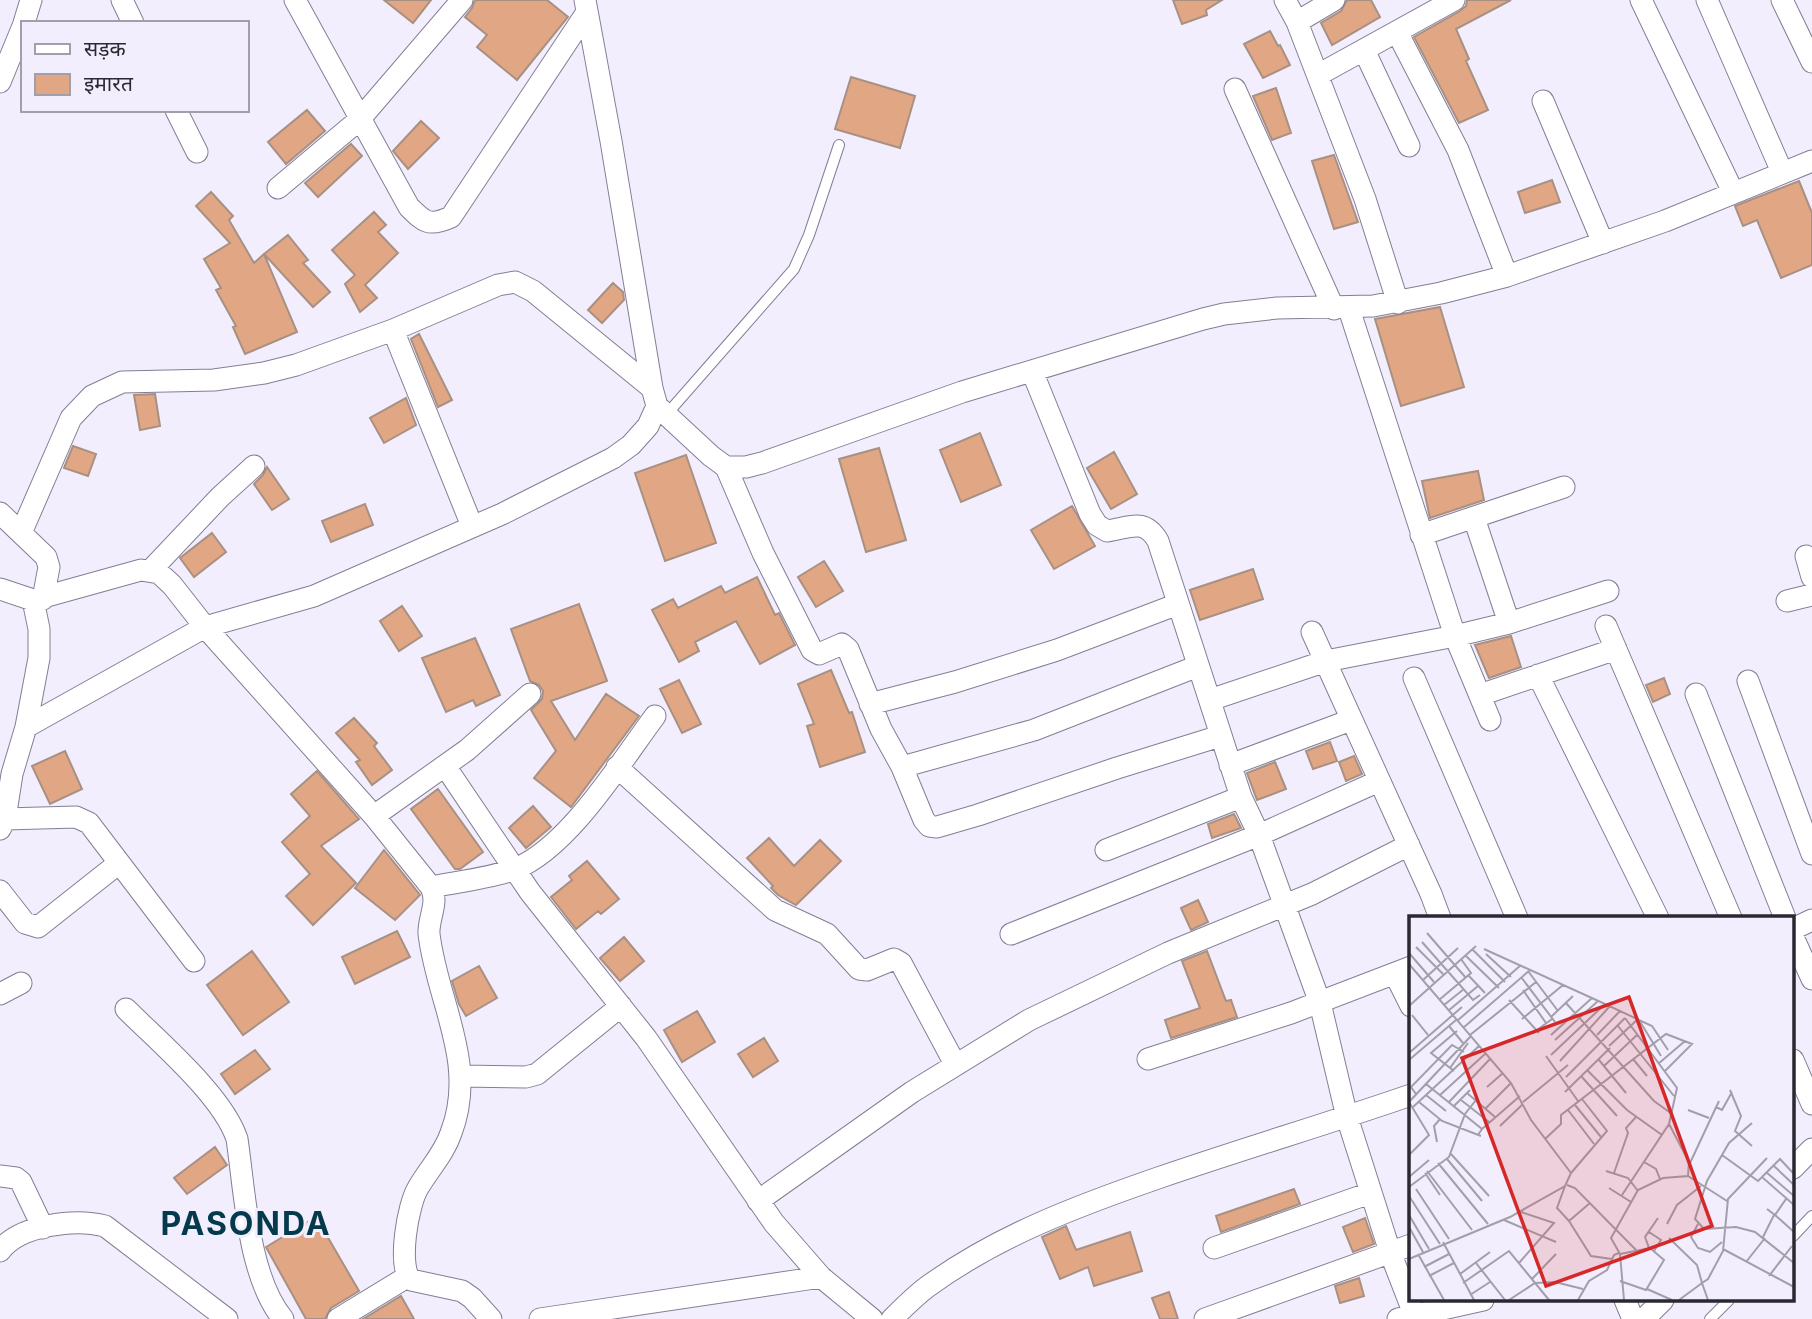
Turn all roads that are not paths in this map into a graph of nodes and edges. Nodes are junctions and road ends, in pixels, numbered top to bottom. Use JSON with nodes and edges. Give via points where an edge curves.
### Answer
{"nodes":[{"id":1,"x":31,"y":0,"type":"edge"},
{"id":2,"x":122,"y":0,"type":"edge"},
{"id":3,"x":295,"y":0,"type":"edge"},
{"id":4,"x":462,"y":0,"type":"edge"},
{"id":5,"x":1284,"y":0,"type":"edge"},
{"id":6,"x":1334,"y":0,"type":"edge"},
{"id":7,"x":1454,"y":0,"type":"edge"},
{"id":8,"x":1641,"y":0,"type":"edge"},
{"id":9,"x":1707,"y":0,"type":"edge"},
{"id":10,"x":1782,"y":0,"type":"edge"},
{"id":11,"x":586,"y":6,"type":"edge"},
{"id":12,"x":24,"y":21,"type":"edge"},
{"id":13,"x":132,"y":21,"type":"edge"},
{"id":14,"x":1297,"y":23,"type":"junction"},
{"id":15,"x":21,"y":29,"type":"edge"},
{"id":16,"x":1397,"y":32,"type":"junction"},
{"id":17,"x":1364,"y":50,"type":"junction"},
{"id":18,"x":1812,"y":62,"type":"edge"},
{"id":19,"x":1318,"y":75,"type":"junction"},
{"id":20,"x":0,"y":82,"type":"edge"},
{"id":21,"x":1236,"y":89,"type":"dead end"},
{"id":22,"x":1543,"y":101,"type":"dead end"},
{"id":23,"x":177,"y":112,"type":"edge"},
{"id":24,"x":359,"y":120,"type":"junction"},
{"id":25,"x":839,"y":145,"type":"dead end"},
{"id":26,"x":1409,"y":146,"type":"dead end"},
{"id":27,"x":197,"y":152,"type":"dead end"},
{"id":28,"x":1812,"y":161,"type":"edge"},
{"id":29,"x":1782,"y":172,"type":"junction"},
{"id":30,"x":278,"y":188,"type":"dead end"},
{"id":31,"x":1733,"y":192,"type":"junction"},
{"id":32,"x":1603,"y":243,"type":"junction"},
{"id":33,"x":1507,"y":276,"type":"junction"},
{"id":34,"x":1398,"y":303,"type":"junction"},
{"id":35,"x":1341,"y":309,"type":"junction"},
{"id":36,"x":393,"y":330,"type":"junction"},
{"id":37,"x":1032,"y":372,"type":"junction"},
{"id":38,"x":658,"y":403,"type":"junction"},
{"id":39,"x":254,"y":466,"type":"dead end"},
{"id":40,"x":726,"y":467,"type":"junction"},
{"id":41,"x":1564,"y":487,"type":"dead end"},
{"id":42,"x":0,"y":513,"type":"edge"},
{"id":43,"x":1474,"y":518,"type":"junction"},
{"id":44,"x":472,"y":526,"type":"junction"},
{"id":45,"x":21,"y":533,"type":"junction"},
{"id":46,"x":1421,"y":536,"type":"junction"},
{"id":47,"x":1806,"y":556,"type":"dead end"},
{"id":48,"x":151,"y":570,"type":"junction"},
{"id":49,"x":1812,"y":577,"type":"edge"},
{"id":50,"x":0,"y":589,"type":"edge"},
{"id":51,"x":1608,"y":591,"type":"dead end"},
{"id":52,"x":1812,"y":595,"type":"edge"},
{"id":53,"x":38,"y":599,"type":"junction"},
{"id":54,"x":1787,"y":601,"type":"dead end"},
{"id":55,"x":1178,"y":604,"type":"junction"},
{"id":56,"x":1509,"y":623,"type":"junction"},
{"id":57,"x":1606,"y":626,"type":"dead end"},
{"id":58,"x":205,"y":627,"type":"junction"},
{"id":59,"x":1312,"y":632,"type":"dead end"},
{"id":60,"x":1455,"y":636,"type":"junction"},
{"id":61,"x":1616,"y":649,"type":"junction"},
{"id":62,"x":1326,"y":662,"type":"junction"},
{"id":63,"x":1198,"y":666,"type":"junction"},
{"id":64,"x":1538,"y":675,"type":"junction"},
{"id":65,"x":1414,"y":678,"type":"dead end"},
{"id":66,"x":1748,"y":681,"type":"dead end"},
{"id":67,"x":530,"y":694,"type":"dead end"},
{"id":68,"x":1696,"y":694,"type":"dead end"},
{"id":69,"x":1480,"y":695,"type":"junction"},
{"id":70,"x":1210,"y":700,"type":"junction"},
{"id":71,"x":870,"y":704,"type":"junction"},
{"id":72,"x":655,"y":716,"type":"dead end"},
{"id":73,"x":1351,"y":720,"type":"junction"},
{"id":74,"x":1490,"y":720,"type":"dead end"},
{"id":75,"x":26,"y":727,"type":"junction"},
{"id":76,"x":1220,"y":736,"type":"junction"},
{"id":77,"x":1230,"y":765,"type":"junction"},
{"id":78,"x":444,"y":766,"type":"junction"},
{"id":79,"x":617,"y":767,"type":"junction"},
{"id":80,"x":902,"y":767,"type":"junction"},
{"id":81,"x":1379,"y":781,"type":"junction"},
{"id":82,"x":1241,"y":797,"type":"junction"},
{"id":83,"x":374,"y":816,"type":"junction"},
{"id":84,"x":3,"y":824,"type":"edge"},
{"id":85,"x":1259,"y":835,"type":"junction"},
{"id":86,"x":1409,"y":845,"type":"junction"},
{"id":87,"x":1106,"y":850,"type":"dead end"},
{"id":88,"x":1812,"y":854,"type":"edge"},
{"id":89,"x":119,"y":863,"type":"junction"},
{"id":90,"x":514,"y":870,"type":"junction"},
{"id":91,"x":431,"y":887,"type":"junction"},
{"id":92,"x":0,"y":891,"type":"edge"},
{"id":93,"x":1284,"y":906,"type":"junction"},
{"id":94,"x":1439,"y":916,"type":"edge"},
{"id":95,"x":1516,"y":916,"type":"edge"},
{"id":96,"x":1657,"y":916,"type":"edge"},
{"id":97,"x":1730,"y":916,"type":"edge"},
{"id":98,"x":1784,"y":916,"type":"edge"},
{"id":99,"x":1812,"y":920,"type":"edge"},
{"id":100,"x":1794,"y":929,"type":"edge"},
{"id":101,"x":1011,"y":934,"type":"dead end"},
{"id":102,"x":1794,"y":939,"type":"edge"},
{"id":103,"x":194,"y":961,"type":"dead end"},
{"id":104,"x":1403,"y":970,"type":"edge"},
{"id":105,"x":1812,"y":979,"type":"edge"},
{"id":106,"x":21,"y":983,"type":"dead end"},
{"id":107,"x":0,"y":994,"type":"edge"},
{"id":108,"x":1409,"y":997,"type":"edge"},
{"id":109,"x":1320,"y":1003,"type":"junction"},
{"id":110,"x":621,"y":1006,"type":"junction"},
{"id":111,"x":126,"y":1009,"type":"dead end"},
{"id":112,"x":1148,"y":1059,"type":"dead end"},
{"id":113,"x":1794,"y":1062,"type":"edge"},
{"id":114,"x":955,"y":1064,"type":"junction"},
{"id":115,"x":460,"y":1076,"type":"junction"},
{"id":116,"x":1409,"y":1096,"type":"edge"},
{"id":117,"x":1812,"y":1104,"type":"edge"},
{"id":118,"x":1347,"y":1117,"type":"junction"},
{"id":119,"x":1812,"y":1149,"type":"edge"},
{"id":120,"x":1794,"y":1165,"type":"edge"},
{"id":121,"x":0,"y":1176,"type":"edge"},
{"id":122,"x":1370,"y":1193,"type":"junction"},
{"id":123,"x":758,"y":1201,"type":"junction"},
{"id":124,"x":1812,"y":1216,"type":"edge"},
{"id":125,"x":43,"y":1228,"type":"junction"},
{"id":126,"x":1794,"y":1235,"type":"edge"},
{"id":127,"x":1409,"y":1246,"type":"edge"},
{"id":128,"x":1214,"y":1248,"type":"dead end"},
{"id":129,"x":0,"y":1251,"type":"edge"},
{"id":130,"x":1390,"y":1252,"type":"junction"},
{"id":131,"x":407,"y":1276,"type":"junction"},
{"id":132,"x":821,"y":1277,"type":"junction"},
{"id":133,"x":1475,"y":1302,"type":"edge"},
{"id":134,"x":1626,"y":1302,"type":"edge"},
{"id":135,"x":1661,"y":1302,"type":"edge"},
{"id":136,"x":1727,"y":1302,"type":"edge"},
{"id":137,"x":1409,"y":1318,"type":"edge"},
{"id":138,"x":227,"y":1319,"type":"edge"},
{"id":139,"x":283,"y":1319,"type":"edge"},
{"id":140,"x":338,"y":1319,"type":"edge"},
{"id":141,"x":490,"y":1319,"type":"edge"},
{"id":142,"x":540,"y":1319,"type":"edge"},
{"id":143,"x":872,"y":1319,"type":"edge"},
{"id":144,"x":892,"y":1319,"type":"edge"},
{"id":145,"x":1205,"y":1319,"type":"edge"},
{"id":146,"x":1633,"y":1319,"type":"edge"},
{"id":147,"x":1644,"y":1319,"type":"edge"},
{"id":148,"x":1711,"y":1319,"type":"edge"}],
"edges":[{"from":1,"to":12,"type":"street"},
{"from":2,"to":13,"type":"street"},
{"from":3,"to":24,"type":"street"},
{"from":4,"to":24,"type":"street"},
{"from":5,"to":14,"type":"street"},
{"from":6,"to":14,"type":"street"},
{"from":7,"to":16,"type":"street"},
{"from":8,"to":31,"type":"street"},
{"from":9,"to":29,"type":"street"},
{"from":10,"to":18,"type":"street"},
{"from":11,"to":24,"type":"street","via":[[451,217],[433,224],[409,207]]},
{"from":11,"to":38,"type":"street"},
{"from":14,"to":19,"type":"street"},
{"from":15,"to":20,"type":"street"},
{"from":16,"to":17,"type":"street"},
{"from":16,"to":33,"type":"street","via":[[1458,150]]},
{"from":17,"to":19,"type":"street"},
{"from":17,"to":26,"type":"street"},
{"from":19,"to":34,"type":"street"},
{"from":21,"to":35,"type":"street"},
{"from":22,"to":32,"type":"street"},
{"from":23,"to":27,"type":"street"},
{"from":24,"to":30,"type":"street"},
{"from":25,"to":38,"type":"lane","via":[[794,269]]},
{"from":28,"to":29,"type":"street"},
{"from":29,"to":31,"type":"street"},
{"from":31,"to":32,"type":"street"},
{"from":32,"to":33,"type":"street"},
{"from":33,"to":34,"type":"street"},
{"from":34,"to":35,"type":"street"},
{"from":35,"to":37,"type":"street","via":[[1224,314]]},
{"from":35,"to":46,"type":"street"},
{"from":36,"to":38,"type":"street","via":[[515,282],[533,291]]},
{"from":36,"to":44,"type":"street"},
{"from":36,"to":45,"type":"street","via":[[264,373],[214,380],[122,382],[92,396],[71,418]]},
{"from":37,"to":40,"type":"street","via":[[762,463]]},
{"from":37,"to":55,"type":"street","via":[[1090,514],[1107,531],[1138,525],[1154,534]]},
{"from":38,"to":40,"type":"street"},
{"from":38,"to":44,"type":"street","via":[[648,426],[622,452]]},
{"from":39,"to":48,"type":"street"},
{"from":40,"to":71,"type":"street","via":[[812,650],[819,654],[846,646]]},
{"from":41,"to":43,"type":"street"},
{"from":42,"to":45,"type":"street"},
{"from":43,"to":46,"type":"street"},
{"from":43,"to":56,"type":"street"},
{"from":44,"to":58,"type":"street","via":[[314,596]]},
{"from":45,"to":53,"type":"street","via":[[46,557],[49,567]]},
{"from":46,"to":60,"type":"street"},
{"from":47,"to":49,"type":"street"},
{"from":48,"to":53,"type":"street"},
{"from":48,"to":58,"type":"street","via":[[172,585]]},
{"from":50,"to":53,"type":"street"},
{"from":51,"to":56,"type":"street"},
{"from":52,"to":54,"type":"street"},
{"from":53,"to":75,"type":"street","via":[[40,649]]},
{"from":55,"to":63,"type":"street"},
{"from":55,"to":71,"type":"street","via":[[1057,650]]},
{"from":56,"to":60,"type":"street"},
{"from":57,"to":61,"type":"street"},
{"from":58,"to":75,"type":"street"},
{"from":58,"to":83,"type":"street"},
{"from":59,"to":62,"type":"street"},
{"from":60,"to":62,"type":"street"},
{"from":60,"to":69,"type":"street"},
{"from":61,"to":64,"type":"street"},
{"from":61,"to":97,"type":"street"},
{"from":62,"to":70,"type":"street"},
{"from":62,"to":73,"type":"street"},
{"from":63,"to":70,"type":"street"},
{"from":63,"to":80,"type":"street","via":[[1034,730]]},
{"from":64,"to":69,"type":"street"},
{"from":64,"to":96,"type":"street"},
{"from":65,"to":95,"type":"street"},
{"from":66,"to":88,"type":"street"},
{"from":67,"to":78,"type":"street"},
{"from":68,"to":98,"type":"street"},
{"from":69,"to":74,"type":"street"},
{"from":70,"to":76,"type":"street"},
{"from":71,"to":80,"type":"street"},
{"from":72,"to":79,"type":"street"},
{"from":73,"to":77,"type":"street"},
{"from":73,"to":81,"type":"street"},
{"from":75,"to":84,"type":"street"},
{"from":76,"to":77,"type":"street"},
{"from":76,"to":80,"type":"street","via":[[937,827],[924,820]]},
{"from":77,"to":82,"type":"street"},
{"from":78,"to":83,"type":"street"},
{"from":78,"to":90,"type":"street"},
{"from":79,"to":90,"type":"street","via":[[559,839]]},
{"from":79,"to":114,"type":"street","via":[[768,904],[827,934],[859,969],[894,959],[901,963]]},
{"from":81,"to":85,"type":"street"},
{"from":81,"to":86,"type":"street"},
{"from":82,"to":85,"type":"street"},
{"from":82,"to":87,"type":"street"},
{"from":83,"to":91,"type":"street"},
{"from":84,"to":89,"type":"street","via":[[82,819]]},
{"from":85,"to":93,"type":"street"},
{"from":85,"to":101,"type":"street"},
{"from":86,"to":93,"type":"street"},
{"from":86,"to":94,"type":"street"},
{"from":89,"to":92,"type":"street","via":[[38,927],[25,923]]},
{"from":89,"to":103,"type":"street"},
{"from":90,"to":91,"type":"street"},
{"from":90,"to":110,"type":"street"},
{"from":91,"to":115,"type":"street","via":[[435,900],[430,940]]},
{"from":93,"to":109,"type":"street"},
{"from":93,"to":114,"type":"street","via":[[1114,978]]},
{"from":99,"to":100,"type":"street"},
{"from":102,"to":105,"type":"street"},
{"from":104,"to":108,"type":"street"},
{"from":104,"to":109,"type":"street"},
{"from":106,"to":107,"type":"street"},
{"from":109,"to":112,"type":"street"},
{"from":109,"to":118,"type":"street"},
{"from":110,"to":115,"type":"street","via":[[537,1074]]},
{"from":110,"to":123,"type":"street"},
{"from":111,"to":139,"type":"street","via":[[211,1095],[232,1126],[257,1265]]},
{"from":113,"to":117,"type":"street"},
{"from":114,"to":123,"type":"street"},
{"from":115,"to":131,"type":"street","via":[[454,1126],[419,1186],[410,1213],[404,1265]]},
{"from":116,"to":118,"type":"street"},
{"from":118,"to":122,"type":"street"},
{"from":118,"to":144,"type":"street","via":[[1094,1200],[1019,1231],[926,1288]]},
{"from":119,"to":120,"type":"street"},
{"from":121,"to":125,"type":"street","via":[[21,1182]]},
{"from":122,"to":128,"type":"street"},
{"from":122,"to":130,"type":"street"},
{"from":123,"to":132,"type":"street"},
{"from":124,"to":126,"type":"lane"},
{"from":125,"to":129,"type":"street","via":[[20,1233]]},
{"from":125,"to":138,"type":"street","via":[[79,1222],[105,1226]]},
{"from":127,"to":130,"type":"street"},
{"from":130,"to":137,"type":"street"},
{"from":130,"to":145,"type":"street"},
{"from":131,"to":140,"type":"street"},
{"from":131,"to":141,"type":"street","via":[[416,1283],[461,1292]]},
{"from":132,"to":142,"type":"street"},
{"from":132,"to":143,"type":"street"},
{"from":133,"to":137,"type":"street"},
{"from":134,"to":146,"type":"street"},
{"from":135,"to":147,"type":"street"},
{"from":136,"to":148,"type":"lane"}]}
